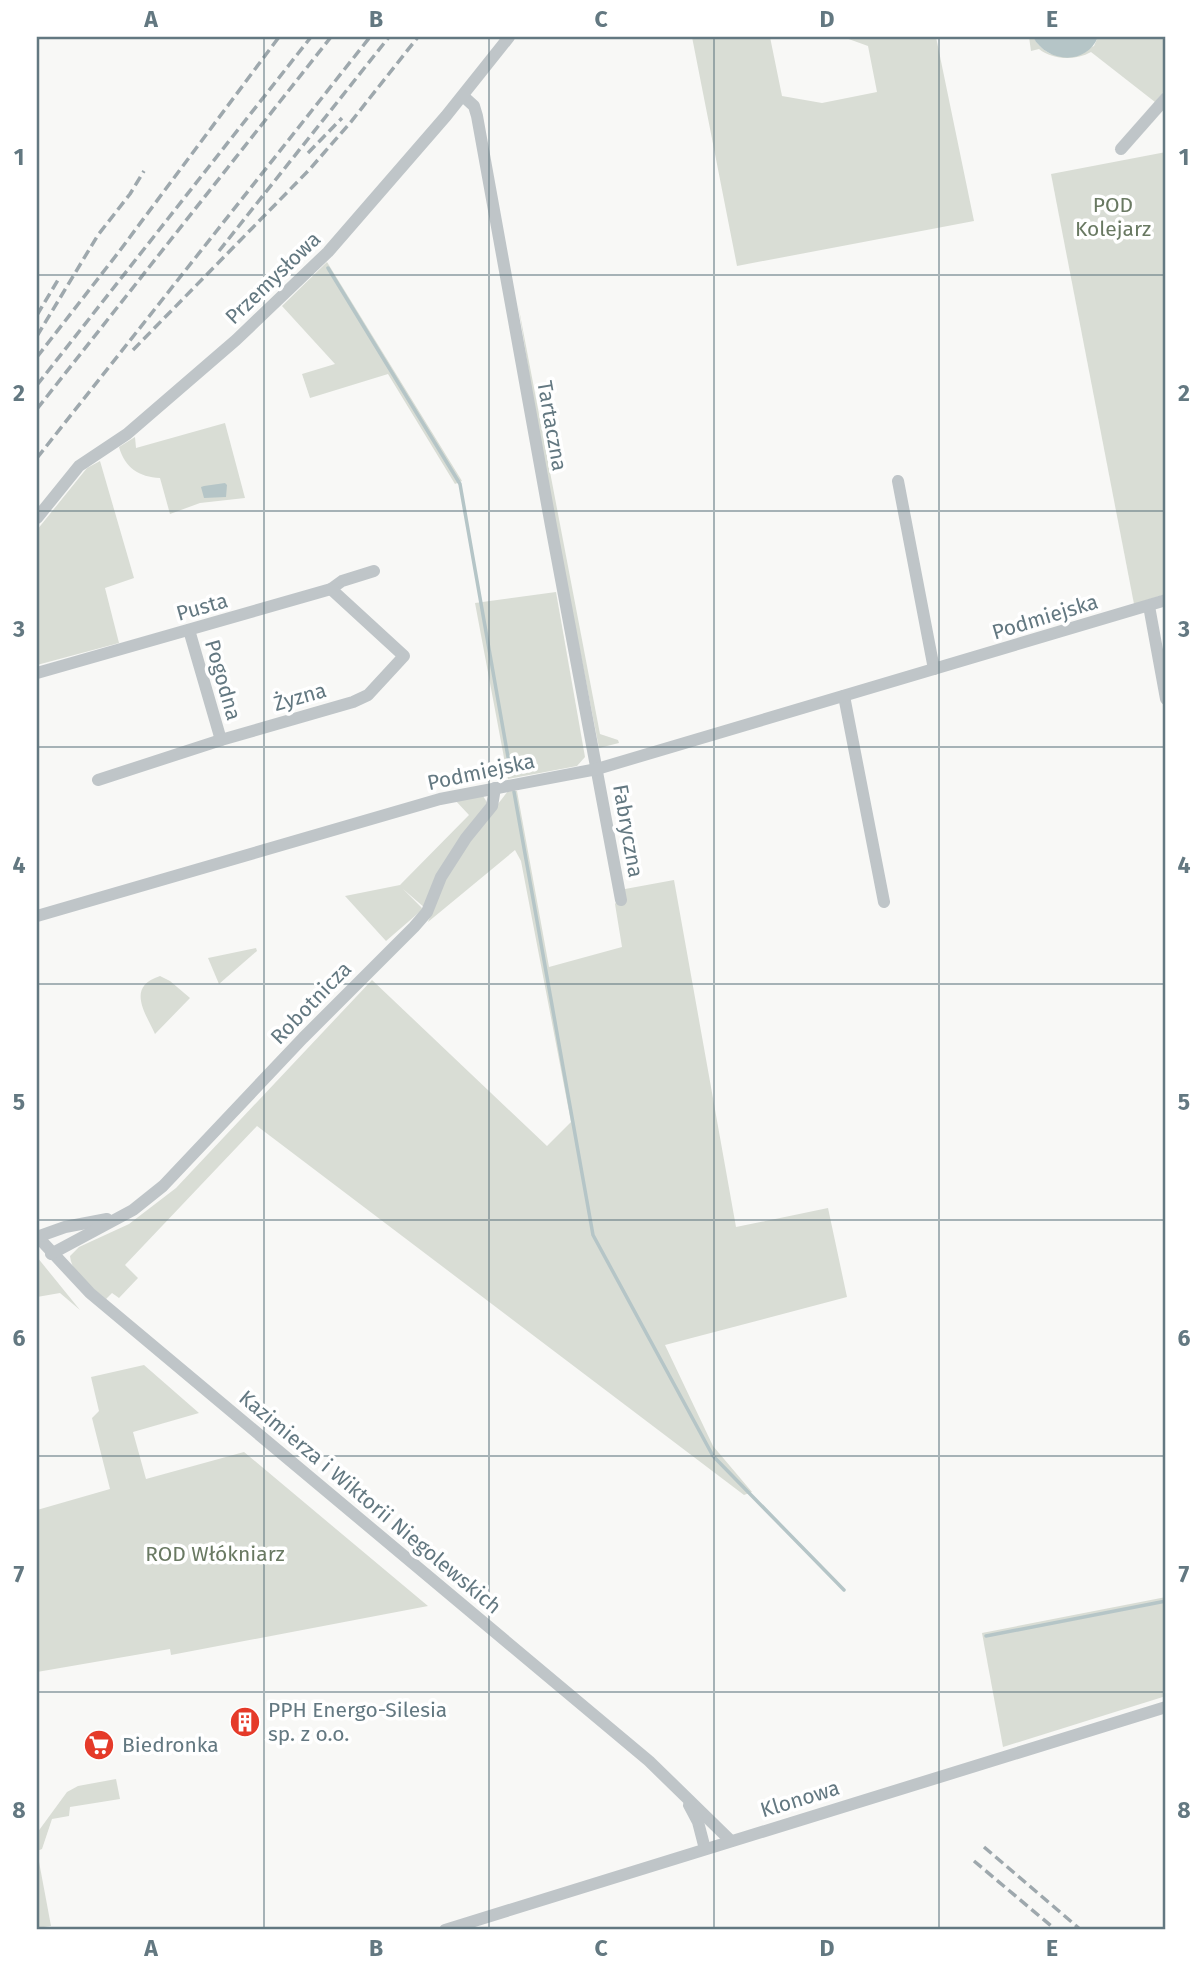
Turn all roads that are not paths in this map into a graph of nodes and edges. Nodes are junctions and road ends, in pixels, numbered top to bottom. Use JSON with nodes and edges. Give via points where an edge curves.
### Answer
{"nodes":[{"id":1,"x":509,"y":37,"type":"edge"},
{"id":2,"x":463,"y":96,"type":"junction"},
{"id":3,"x":1166,"y":98,"type":"edge"},
{"id":4,"x":1121,"y":149,"type":"dead end"},
{"id":5,"x":898,"y":481,"type":"dead end"},
{"id":6,"x":37,"y":518,"type":"edge"},
{"id":7,"x":374,"y":571,"type":"dead end"},
{"id":8,"x":331,"y":589,"type":"junction"},
{"id":9,"x":1166,"y":600,"type":"edge"},
{"id":10,"x":1149,"y":606,"type":"junction"},
{"id":11,"x":188,"y":631,"type":"junction"},
{"id":12,"x":934,"y":669,"type":"junction"},
{"id":13,"x":37,"y":673,"type":"edge"},
{"id":14,"x":844,"y":696,"type":"junction"},
{"id":15,"x":1166,"y":699,"type":"edge"},
{"id":16,"x":221,"y":740,"type":"junction"},
{"id":17,"x":597,"y":769,"type":"junction"},
{"id":18,"x":98,"y":780,"type":"dead end"},
{"id":19,"x":495,"y":788,"type":"junction"},
{"id":20,"x":621,"y":900,"type":"dead end"},
{"id":21,"x":884,"y":902,"type":"dead end"},
{"id":22,"x":37,"y":916,"type":"edge"},
{"id":23,"x":118,"y":1217,"type":"junction"},
{"id":24,"x":37,"y":1237,"type":"edge"},
{"id":25,"x":51,"y":1254,"type":"junction"},
{"id":26,"x":1166,"y":1707,"type":"edge"},
{"id":27,"x":681,"y":1793,"type":"junction"},
{"id":28,"x":731,"y":1840,"type":"junction"},
{"id":29,"x":705,"y":1849,"type":"junction"},
{"id":30,"x":445,"y":1930,"type":"edge"}],
"edges":[{"from":1,"to":2,"type":"street","name":"Przemysłowa"},
{"from":2,"to":6,"type":"street","name":"Przemysłowa","via":[[328,252],[236,341],[127,434],[79,466]]},
{"from":2,"to":17,"type":"street","name":"Tartaczna","via":[[477,116]]},
{"from":3,"to":4,"type":"street"},
{"from":5,"to":12,"type":"street"},
{"from":7,"to":8,"type":"street","name":"Pusta"},
{"from":8,"to":11,"type":"street","name":"Pusta"},
{"from":8,"to":16,"type":"street","name":"Żyzna","via":[[404,656],[361,699]]},
{"from":9,"to":10,"type":"street","name":"Podmiejska"},
{"from":10,"to":12,"type":"street","name":"Podmiejska"},
{"from":10,"to":15,"type":"street"},
{"from":11,"to":13,"type":"street","name":"Pusta"},
{"from":11,"to":16,"type":"street","name":"Pogodna"},
{"from":12,"to":14,"type":"street","name":"Podmiejska"},
{"from":14,"to":17,"type":"street","name":"Podmiejska"},
{"from":14,"to":21,"type":"street"},
{"from":16,"to":18,"type":"street","name":"Żyzna"},
{"from":17,"to":19,"type":"street","name":"Podmiejska"},
{"from":17,"to":20,"type":"street","name":"Fabryczna"},
{"from":19,"to":22,"type":"street","name":"Podmiejska","via":[[455,795]]},
{"from":19,"to":23,"type":"street","name":"Robotnicza","via":[[492,806],[466,838],[427,912],[414,927],[178,1171],[141,1205]]},
{"from":23,"to":24,"type":"street","name":"Robotnicza"},
{"from":23,"to":25,"type":"street","name":"Robotnicza"},
{"from":24,"to":25,"type":"street","name":"Kazimierza i Wiktorii Niegolewskich"},
{"from":25,"to":27,"type":"street","name":"Kazimierza i Wiktorii Niegolewskich","via":[[90,1293],[640,1753]]},
{"from":26,"to":28,"type":"street","name":"Klonowa"},
{"from":27,"to":28,"type":"street"},
{"from":27,"to":29,"type":"street","via":[[698,1822]]},
{"from":28,"to":29,"type":"street","name":"Klonowa"},
{"from":29,"to":30,"type":"street","name":"Klonowa"}]}
